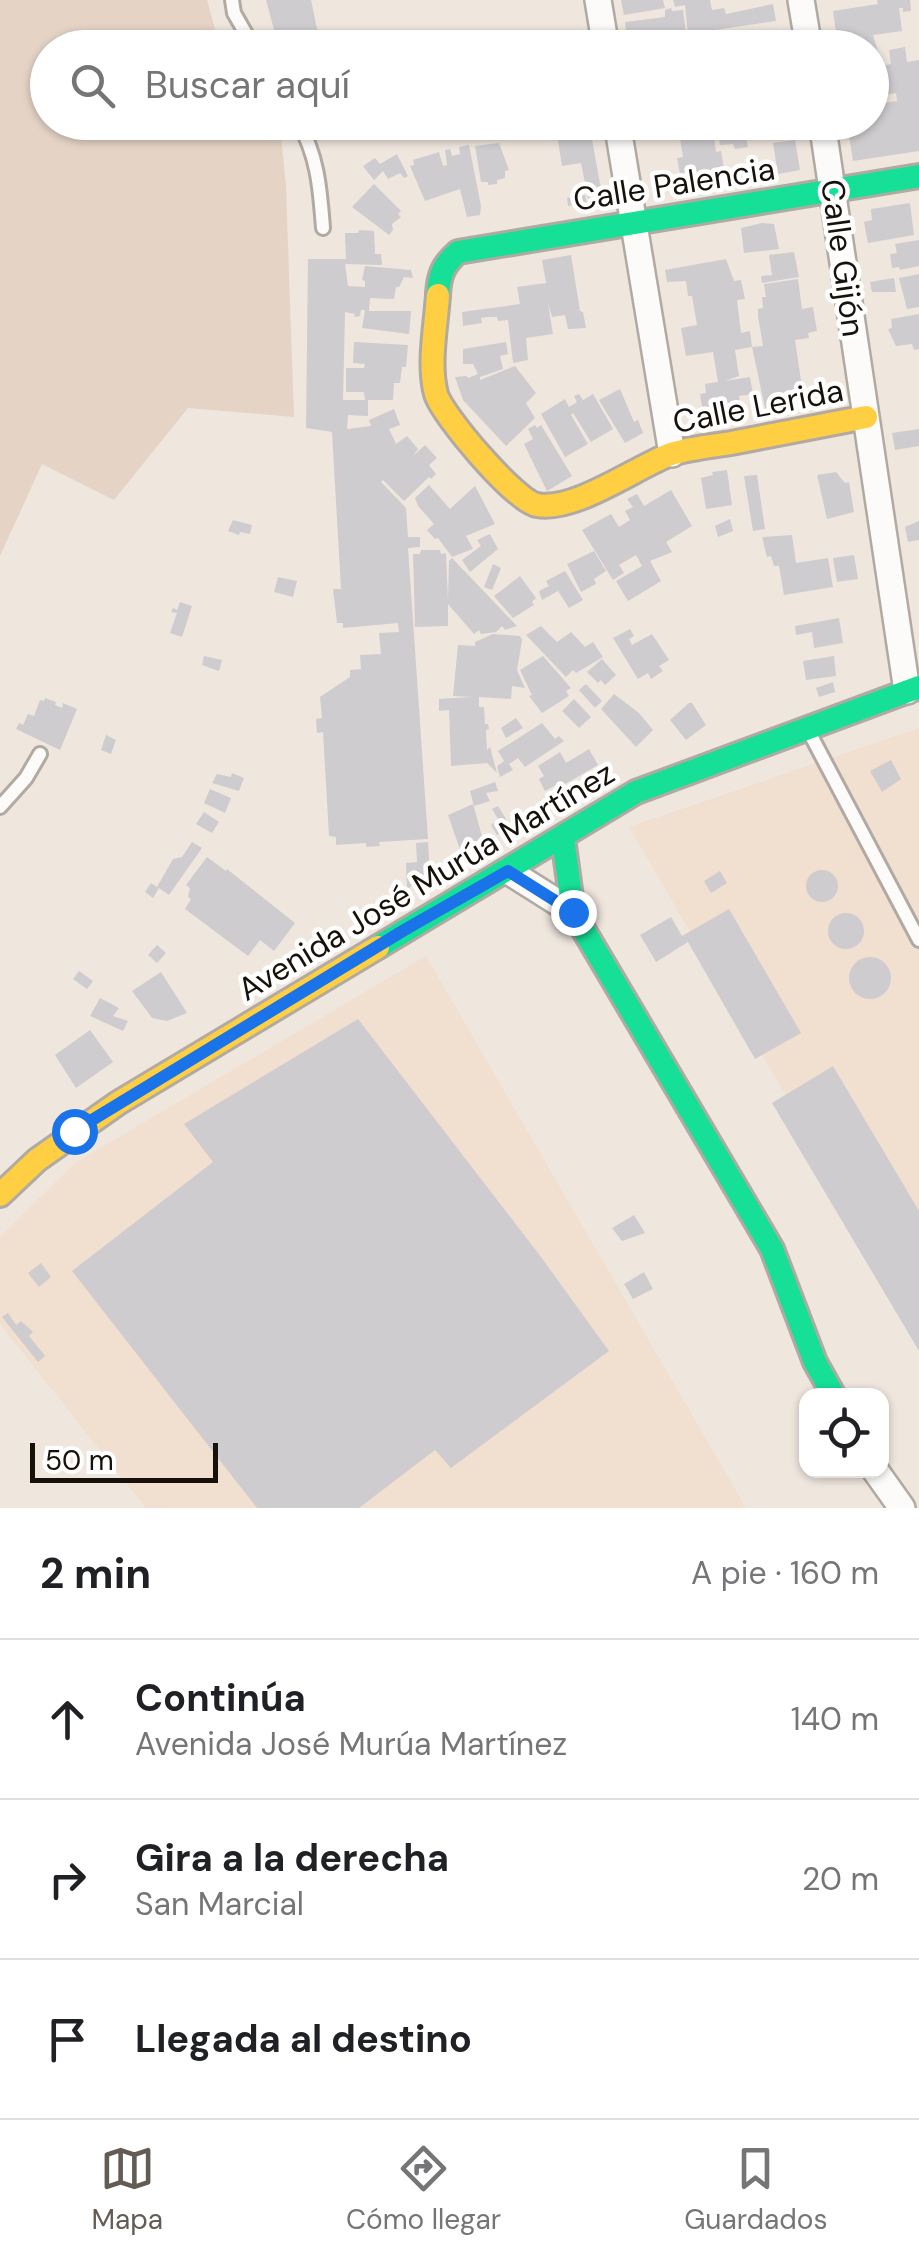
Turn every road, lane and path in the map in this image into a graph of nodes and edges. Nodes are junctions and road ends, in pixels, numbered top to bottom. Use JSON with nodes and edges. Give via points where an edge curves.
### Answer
{"nodes":[{"id":1,"x":232,"y":0,"type":"edge"},
{"id":2,"x":598,"y":0,"type":"edge"},
{"id":3,"x":801,"y":0,"type":"edge"},
{"id":4,"x":243,"y":30,"type":"edge"},
{"id":5,"x":603,"y":30,"type":"edge"},
{"id":6,"x":806,"y":30,"type":"edge"},
{"id":7,"x":308,"y":140,"type":"edge"},
{"id":8,"x":620,"y":140,"type":"edge"},
{"id":9,"x":825,"y":140,"type":"edge"},
{"id":10,"x":919,"y":176,"type":"edge"},
{"id":11,"x":833,"y":190,"type":"junction"},
{"id":12,"x":632,"y":223,"type":"junction"},
{"id":13,"x":323,"y":228,"type":"dead end"},
{"id":14,"x":444,"y":264,"type":"joint"},
{"id":15,"x":866,"y":417,"type":"junction"},
{"id":16,"x":672,"y":454,"type":"junction"},
{"id":17,"x":913,"y":689,"type":"edge"},
{"id":18,"x":807,"y":728,"type":"junction"},
{"id":19,"x":40,"y":754,"type":"dead end"},
{"id":20,"x":0,"y":807,"type":"edge"},
{"id":21,"x":563,"y":838,"type":"junction"},
{"id":22,"x":508,"y":871,"type":"junction"},
{"id":23,"x":573,"y":912,"type":"junction"},
{"id":24,"x":919,"y":940,"type":"edge"},
{"id":25,"x":0,"y":1195,"type":"edge"},
{"id":26,"x":830,"y":1388,"type":"edge"},
{"id":27,"x":881,"y":1478,"type":"edge"},
{"id":28,"x":902,"y":1508,"type":"edge"}],
"edges":[{"from":1,"to":4,"type":"lane"},
{"from":2,"to":5,"type":"street"},
{"from":3,"to":6,"type":"street"},
{"from":7,"to":13,"type":"lane"},
{"from":8,"to":12,"type":"street"},
{"from":9,"to":11,"type":"street","name":"Calle Gijón"},
{"from":10,"to":11,"type":"street","name":"Calle Palencia"},
{"from":11,"to":12,"type":"street","name":"Calle Palencia"},
{"from":11,"to":15,"type":"street","name":"Calle Gijón"},
{"from":12,"to":14,"type":"street","name":"Calle Palencia","via":[[458,252]]},
{"from":12,"to":16,"type":"street"},
{"from":14,"to":16,"type":"street","name":"Calle Lerida","via":[[435,318],[437,399],[522,498],[556,504]]},
{"from":15,"to":16,"type":"street","name":"Calle Lerida"},
{"from":15,"to":17,"type":"street","name":"Calle Gijón"},
{"from":17,"to":18,"type":"street","name":"Avenida José Murúa Martínez"},
{"from":18,"to":21,"type":"street","name":"Avenida José Murúa Martínez","via":[[636,792]]},
{"from":18,"to":24,"type":"lane"},
{"from":19,"to":20,"type":"lane"},
{"from":21,"to":22,"type":"street","name":"Avenida José Murúa Martínez"},
{"from":21,"to":23,"type":"street"},
{"from":22,"to":23,"type":"street"},
{"from":22,"to":25,"type":"street","name":"Avenida José Murúa Martínez","via":[[74,1131]]},
{"from":23,"to":26,"type":"street","via":[[766,1237]]},
{"from":27,"to":28,"type":"street"}]}
